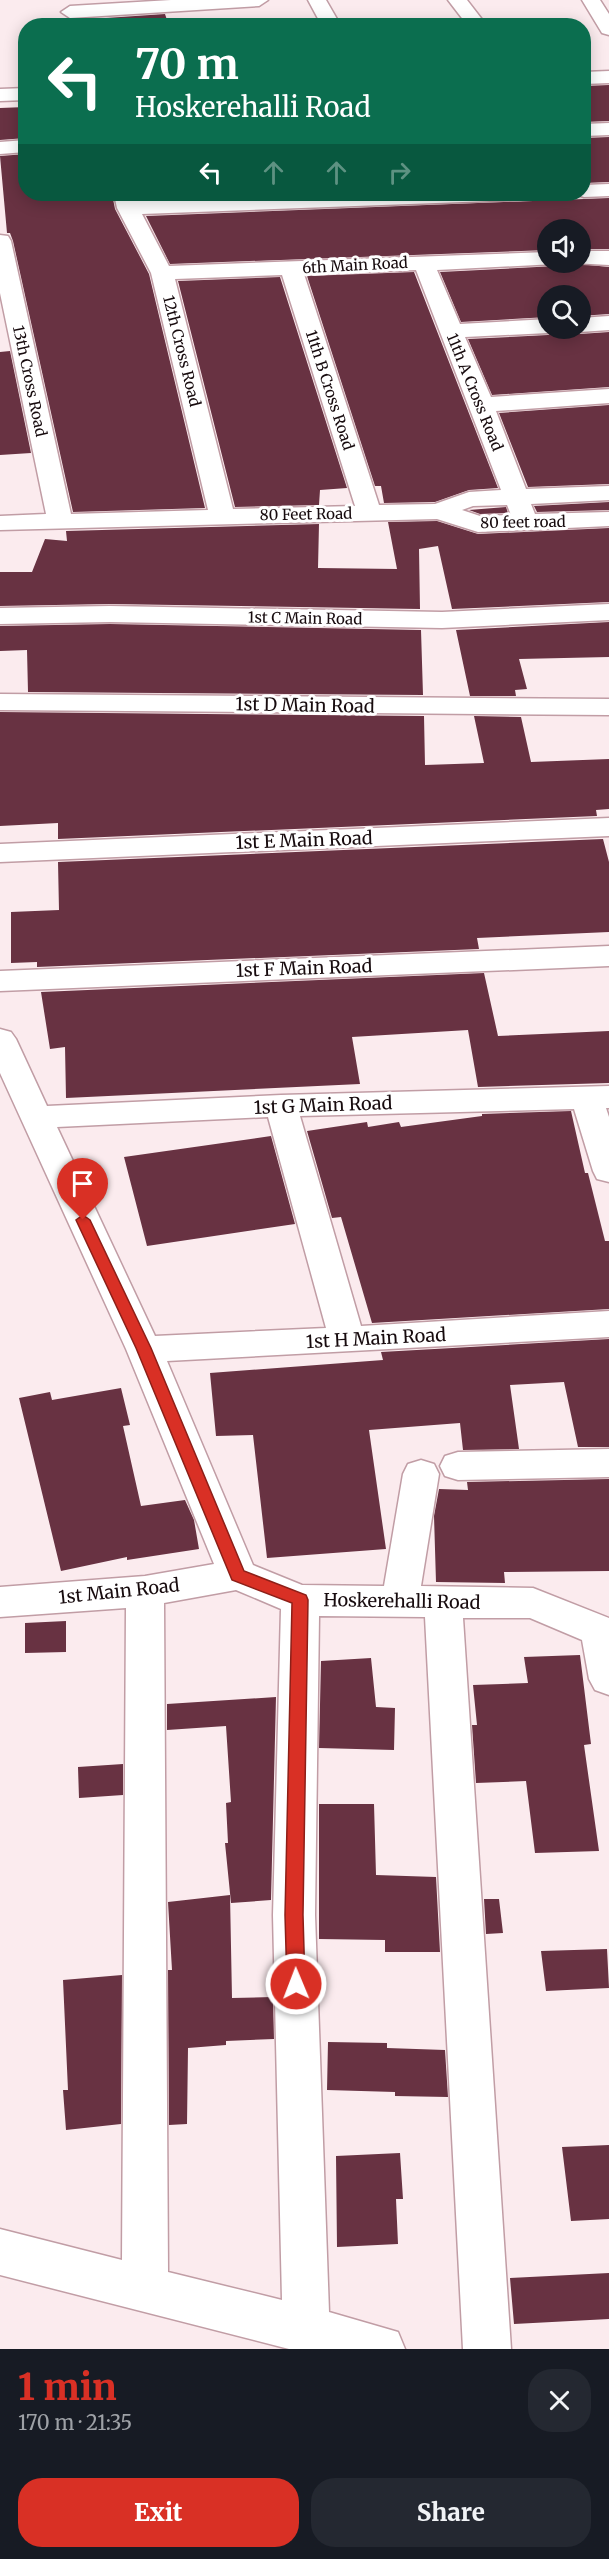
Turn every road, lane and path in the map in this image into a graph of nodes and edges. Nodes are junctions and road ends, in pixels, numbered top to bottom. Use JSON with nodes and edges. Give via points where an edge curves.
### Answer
{"nodes":[{"id":1,"x":259,"y":0,"type":"edge"},
{"id":2,"x":317,"y":0,"type":"edge"},
{"id":3,"x":457,"y":0,"type":"edge"},
{"id":4,"x":591,"y":0,"type":"edge"},
{"id":5,"x":193,"y":4,"type":"junction"},
{"id":6,"x":71,"y":12,"type":"edge"},
{"id":7,"x":197,"y":18,"type":"edge"},
{"id":8,"x":327,"y":18,"type":"edge"},
{"id":9,"x":472,"y":18,"type":"edge"},
{"id":10,"x":603,"y":29,"type":"edge"},
{"id":11,"x":609,"y":77,"type":"edge"},
{"id":12,"x":591,"y":78,"type":"edge"},
{"id":13,"x":0,"y":94,"type":"edge"},
{"id":14,"x":18,"y":94,"type":"edge"},
{"id":15,"x":609,"y":129,"type":"edge"},
{"id":16,"x":591,"y":130,"type":"edge"},
{"id":17,"x":18,"y":147,"type":"edge"},
{"id":18,"x":0,"y":148,"type":"edge"},
{"id":19,"x":609,"y":190,"type":"edge"},
{"id":20,"x":591,"y":191,"type":"edge"},
{"id":21,"x":126,"y":201,"type":"edge"},
{"id":22,"x":0,"y":241,"type":"edge"},
{"id":23,"x":591,"y":258,"type":"edge"},
{"id":24,"x":609,"y":258,"type":"edge"},
{"id":25,"x":537,"y":259,"type":"edge"},
{"id":26,"x":423,"y":262,"type":"junction"},
{"id":27,"x":291,"y":268,"type":"junction"},
{"id":28,"x":162,"y":273,"type":"junction"},
{"id":29,"x":609,"y":323,"type":"edge"},
{"id":30,"x":591,"y":324,"type":"edge"},
{"id":31,"x":537,"y":327,"type":"edge"},
{"id":32,"x":451,"y":331,"type":"junction"},
{"id":33,"x":609,"y":396,"type":"edge"},
{"id":34,"x":482,"y":405,"type":"junction"},
{"id":35,"x":609,"y":493,"type":"edge"},
{"id":36,"x":516,"y":496,"type":"junction"},
{"id":37,"x":439,"y":511,"type":"junction"},
{"id":38,"x":369,"y":512,"type":"junction"},
{"id":39,"x":222,"y":515,"type":"junction"},
{"id":40,"x":609,"y":519,"type":"edge"},
{"id":41,"x":60,"y":520,"type":"junction"},
{"id":42,"x":0,"y":523,"type":"edge"},
{"id":43,"x":526,"y":523,"type":"junction"},
{"id":44,"x":609,"y":612,"type":"edge"},
{"id":45,"x":0,"y":616,"type":"edge"},
{"id":46,"x":0,"y":702,"type":"edge"},
{"id":47,"x":609,"y":707,"type":"edge"},
{"id":48,"x":609,"y":827,"type":"edge"},
{"id":49,"x":0,"y":853,"type":"edge"},
{"id":50,"x":609,"y":956,"type":"edge"},
{"id":51,"x":0,"y":981,"type":"edge"},
{"id":52,"x":0,"y":1039,"type":"edge"},
{"id":53,"x":598,"y":1097,"type":"edge"},
{"id":54,"x":281,"y":1106,"type":"junction"},
{"id":55,"x":37,"y":1117,"type":"junction"},
{"id":56,"x":609,"y":1171,"type":"edge"},
{"id":57,"x":609,"y":1324,"type":"edge"},
{"id":58,"x":347,"y":1340,"type":"junction"},
{"id":59,"x":144,"y":1348,"type":"junction"},
{"id":60,"x":609,"y":1463,"type":"edge"},
{"id":61,"x":458,"y":1466,"type":"dead end"},
{"id":62,"x":421,"y":1474,"type":"dead end"},
{"id":63,"x":238,"y":1575,"type":"junction"},
{"id":64,"x":145,"y":1591,"type":"junction"},
{"id":65,"x":300,"y":1600,"type":"junction"},
{"id":66,"x":400,"y":1601,"type":"junction"},
{"id":67,"x":0,"y":1602,"type":"edge"},
{"id":68,"x":443,"y":1602,"type":"junction"},
{"id":69,"x":604,"y":1631,"type":"edge"},
{"id":70,"x":609,"y":1679,"type":"edge"},
{"id":71,"x":1,"y":2258,"type":"edge"},
{"id":72,"x":145,"y":2287,"type":"junction"},
{"id":73,"x":306,"y":2332,"type":"junction"},
{"id":74,"x":381,"y":2349,"type":"edge"},
{"id":75,"x":488,"y":2349,"type":"edge"}],
"edges":[{"from":1,"to":5,"type":"street"},
{"from":2,"to":8,"type":"street"},
{"from":3,"to":9,"type":"street"},
{"from":4,"to":10,"type":"street"},
{"from":5,"to":6,"type":"street"},
{"from":5,"to":7,"type":"street"},
{"from":11,"to":12,"type":"street"},
{"from":13,"to":14,"type":"street"},
{"from":15,"to":16,"type":"street"},
{"from":17,"to":18,"type":"street"},
{"from":19,"to":20,"type":"street"},
{"from":21,"to":28,"type":"street","name":"12th Cross Road"},
{"from":22,"to":41,"type":"street","name":"13th Cross Road"},
{"from":23,"to":24,"type":"street"},
{"from":25,"to":26,"type":"street","name":"6th Main Road"},
{"from":26,"to":27,"type":"street","name":"6th Main Road"},
{"from":26,"to":32,"type":"street","name":"11th A Cross Road"},
{"from":27,"to":28,"type":"street","name":"6th Main Road"},
{"from":27,"to":38,"type":"street","name":"11th B Cross Road"},
{"from":28,"to":39,"type":"street","name":"12th Cross Road"},
{"from":29,"to":30,"type":"street"},
{"from":31,"to":32,"type":"street"},
{"from":32,"to":34,"type":"street","name":"11th A Cross Road"},
{"from":33,"to":34,"type":"street"},
{"from":34,"to":36,"type":"street","name":"11th A Cross Road"},
{"from":35,"to":36,"type":"street","name":"80 Feet Road"},
{"from":36,"to":37,"type":"street","name":"80 Feet Road","via":[[469,499]]},
{"from":36,"to":43,"type":"street","name":"11th A Cross Road"},
{"from":37,"to":38,"type":"street","name":"80 Feet Road"},
{"from":37,"to":43,"type":"street","name":"80 feet road","via":[[478,524]]},
{"from":38,"to":39,"type":"street","name":"80 Feet Road"},
{"from":39,"to":41,"type":"street","name":"80 Feet Road"},
{"from":40,"to":43,"type":"street","name":"80 feet road"},
{"from":41,"to":42,"type":"street","name":"80 Feet Road"},
{"from":44,"to":45,"type":"street","name":"1st C Main Road","via":[[442,620]]},
{"from":46,"to":47,"type":"street","name":"1st D Main Road"},
{"from":48,"to":49,"type":"street","name":"1st E Main Road"},
{"from":50,"to":51,"type":"street","name":"1st F Main Road"},
{"from":52,"to":55,"type":"street"},
{"from":53,"to":54,"type":"street","name":"1st G Main Road"},
{"from":53,"to":56,"type":"street"},
{"from":54,"to":55,"type":"street","name":"1st G Main Road"},
{"from":54,"to":58,"type":"street"},
{"from":55,"to":59,"type":"street"},
{"from":57,"to":58,"type":"street","name":"1st H Main Road"},
{"from":58,"to":59,"type":"street","name":"1st H Main Road"},
{"from":59,"to":63,"type":"street"},
{"from":60,"to":61,"type":"street"},
{"from":62,"to":66,"type":"street"},
{"from":63,"to":64,"type":"street","name":"1st Main Road"},
{"from":63,"to":65,"type":"street","name":"Hoskerehalli Road"},
{"from":64,"to":67,"type":"street","name":"1st Main Road"},
{"from":64,"to":72,"type":"street"},
{"from":65,"to":66,"type":"street","name":"Hoskerehalli Road"},
{"from":65,"to":73,"type":"street","via":[[294,1915]]},
{"from":66,"to":68,"type":"street","name":"Hoskerehalli Road"},
{"from":68,"to":69,"type":"street","name":"Hoskerehalli Road","via":[[533,1603]]},
{"from":68,"to":75,"type":"street"},
{"from":69,"to":70,"type":"street","name":"Hoskerehalli Road"},
{"from":71,"to":72,"type":"street"},
{"from":72,"to":73,"type":"street"},
{"from":73,"to":74,"type":"street"}]}
